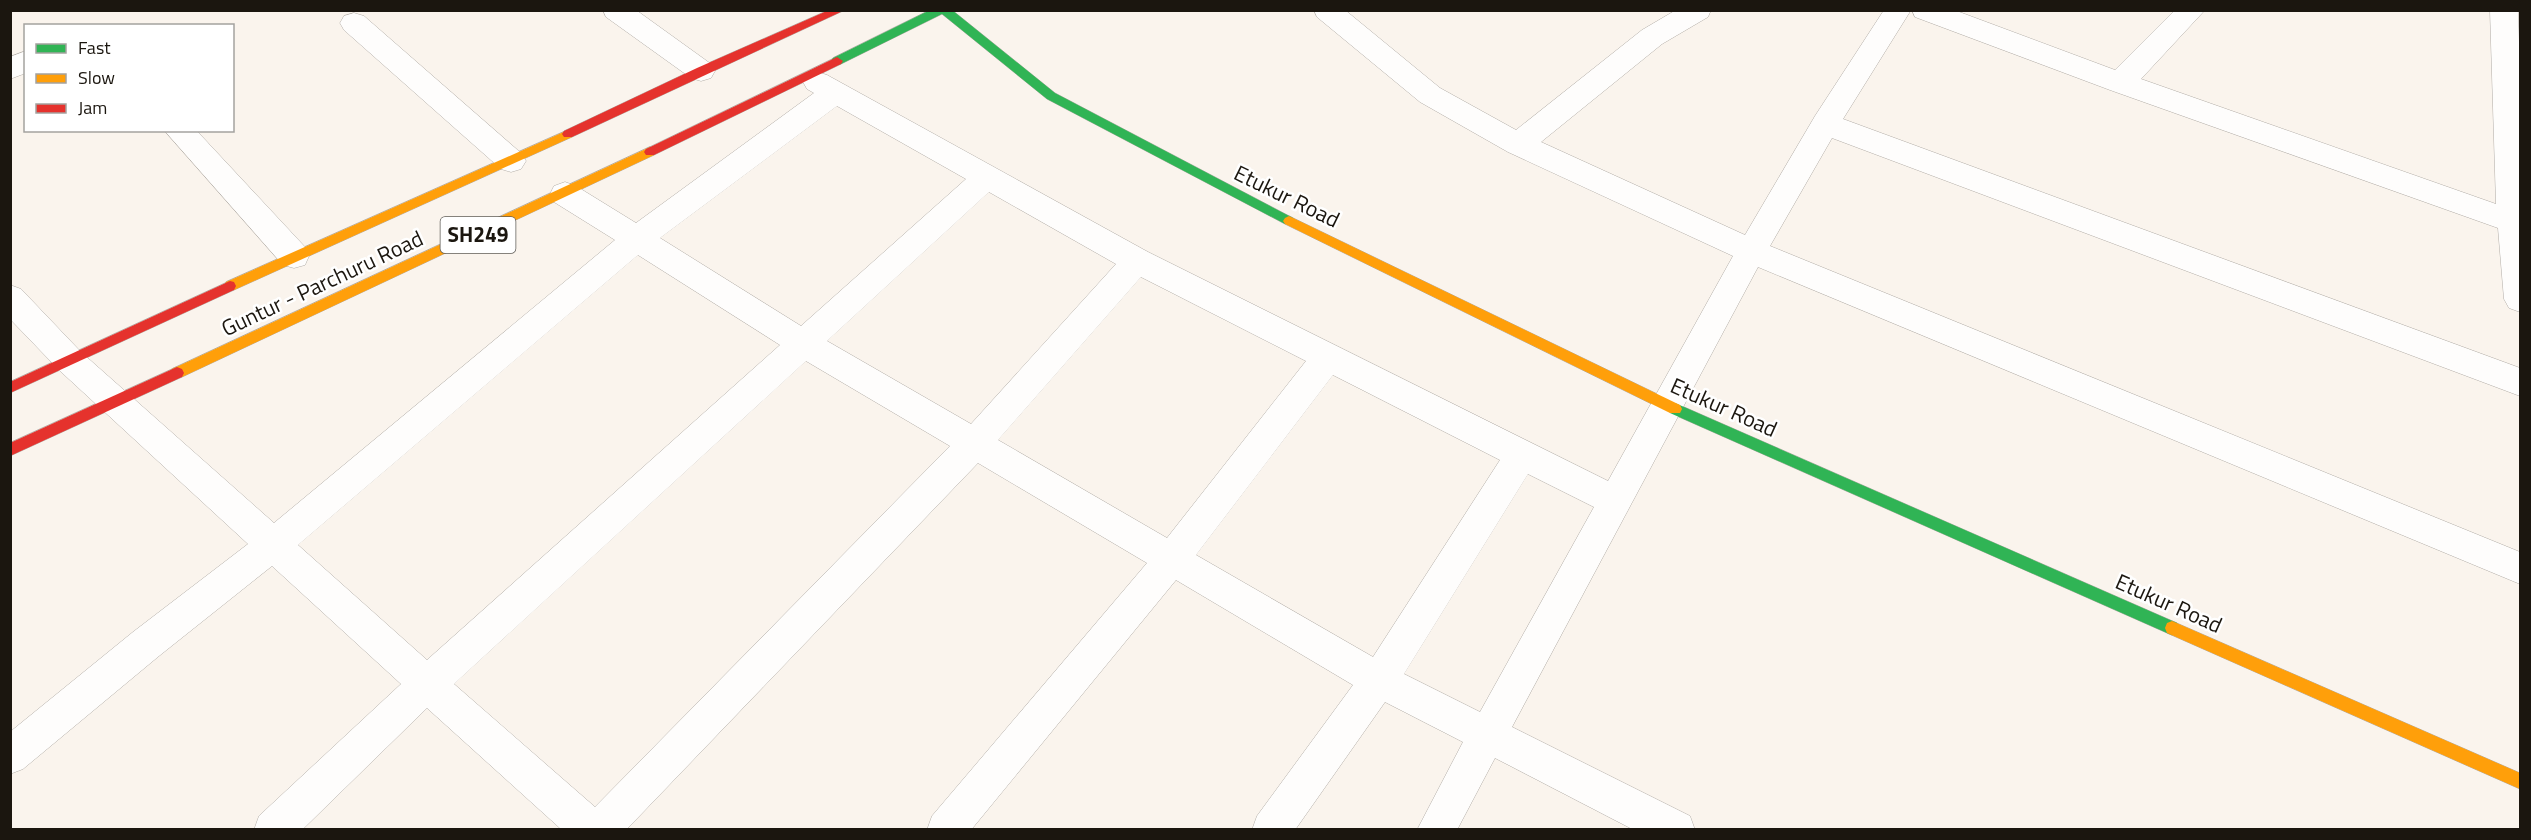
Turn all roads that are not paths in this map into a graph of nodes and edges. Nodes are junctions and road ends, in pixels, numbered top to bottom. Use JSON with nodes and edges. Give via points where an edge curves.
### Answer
{"nodes":[{"id":1,"x":616,"y":10,"type":"edge"},
{"id":2,"x":840,"y":10,"type":"edge"},
{"id":3,"x":942,"y":10,"type":"edge"},
{"id":4,"x":1698,"y":10,"type":"edge"},
{"id":5,"x":1898,"y":10,"type":"edge"},
{"id":6,"x":1925,"y":10,"type":"edge"},
{"id":7,"x":2192,"y":10,"type":"edge"},
{"id":8,"x":2504,"y":10,"type":"edge"},
{"id":9,"x":1340,"y":14,"type":"edge"},
{"id":10,"x":354,"y":23,"type":"dead end"},
{"id":11,"x":24,"y":62,"type":"edge"},
{"id":12,"x":10,"y":69,"type":"edge"},
{"id":13,"x":701,"y":71,"type":"junction"},
{"id":14,"x":808,"y":76,"type":"junction"},
{"id":15,"x":2120,"y":82,"type":"junction"},
{"id":16,"x":835,"y":93,"type":"junction"},
{"id":17,"x":1825,"y":124,"type":"junction"},
{"id":18,"x":180,"y":132,"type":"edge"},
{"id":19,"x":1518,"y":144,"type":"junction"},
{"id":20,"x":511,"y":161,"type":"junction"},
{"id":21,"x":987,"y":177,"type":"junction"},
{"id":22,"x":565,"y":194,"type":"junction"},
{"id":23,"x":2516,"y":223,"type":"edge"},
{"id":24,"x":637,"y":239,"type":"junction"},
{"id":25,"x":1751,"y":251,"type":"junction"},
{"id":26,"x":294,"y":256,"type":"junction"},
{"id":27,"x":1137,"y":261,"type":"junction"},
{"id":28,"x":10,"y":298,"type":"edge"},
{"id":29,"x":2520,"y":299,"type":"edge"},
{"id":30,"x":804,"y":344,"type":"junction"},
{"id":31,"x":1327,"y":358,"type":"junction"},
{"id":32,"x":70,"y":361,"type":"junction"},
{"id":33,"x":2520,"y":382,"type":"edge"},
{"id":34,"x":10,"y":388,"type":"edge"},
{"id":35,"x":115,"y":402,"type":"junction"},
{"id":36,"x":1667,"y":406,"type":"junction"},
{"id":37,"x":973,"y":445,"type":"junction"},
{"id":38,"x":10,"y":450,"type":"edge"},
{"id":39,"x":1522,"y":455,"type":"junction"},
{"id":40,"x":1615,"y":501,"type":"junction"},
{"id":41,"x":273,"y":546,"type":"junction"},
{"id":42,"x":1172,"y":559,"type":"junction"},
{"id":43,"x":2520,"y":568,"type":"edge"},
{"id":44,"x":1379,"y":680,"type":"junction"},
{"id":45,"x":427,"y":684,"type":"junction"},
{"id":46,"x":1489,"y":734,"type":"junction"},
{"id":47,"x":10,"y":756,"type":"edge"},
{"id":48,"x":2520,"y":781,"type":"edge"},
{"id":49,"x":273,"y":830,"type":"edge"},
{"id":50,"x":592,"y":830,"type":"edge"},
{"id":51,"x":599,"y":830,"type":"edge"},
{"id":52,"x":946,"y":830,"type":"edge"},
{"id":53,"x":1271,"y":830,"type":"edge"},
{"id":54,"x":1436,"y":830,"type":"edge"},
{"id":55,"x":1676,"y":830,"type":"edge"}],
"edges":[{"from":1,"to":13,"type":"street"},
{"from":2,"to":13,"type":"main road","name":"Guntur - Parchuru Road","number":"SH249"},
{"from":3,"to":14,"type":"main road","name":"Guntur - Parchuru Road","number":"SH249"},
{"from":3,"to":36,"type":"main road","name":"Etukur Road","via":[[1051,96],[1236,195]]},
{"from":4,"to":19,"type":"street","via":[[1652,37]]},
{"from":5,"to":17,"type":"street"},
{"from":6,"to":15,"type":"street"},
{"from":7,"to":15,"type":"street"},
{"from":8,"to":23,"type":"street"},
{"from":9,"to":19,"type":"street","via":[[1430,95]]},
{"from":10,"to":20,"type":"street"},
{"from":11,"to":12,"type":"street"},
{"from":13,"to":20,"type":"main road","name":"Guntur - Parchuru Road","number":"SH249"},
{"from":14,"to":16,"type":"street"},
{"from":14,"to":22,"type":"main road","name":"Guntur - Parchuru Road","number":"SH249"},
{"from":15,"to":23,"type":"street"},
{"from":16,"to":21,"type":"street"},
{"from":16,"to":24,"type":"street"},
{"from":17,"to":25,"type":"street"},
{"from":17,"to":33,"type":"street"},
{"from":18,"to":26,"type":"street"},
{"from":19,"to":25,"type":"street"},
{"from":20,"to":26,"type":"main road","name":"Guntur - Parchuru Road","number":"SH249"},
{"from":21,"to":27,"type":"street"},
{"from":21,"to":30,"type":"street"},
{"from":22,"to":24,"type":"street"},
{"from":22,"to":35,"type":"main road","name":"Guntur - Parchuru Road","number":"SH249"},
{"from":23,"to":29,"type":"street"},
{"from":24,"to":30,"type":"street"},
{"from":24,"to":41,"type":"street"},
{"from":25,"to":36,"type":"street"},
{"from":25,"to":43,"type":"street"},
{"from":26,"to":32,"type":"main road","name":"Guntur - Parchuru Road","number":"SH249"},
{"from":27,"to":31,"type":"street"},
{"from":27,"to":37,"type":"street"},
{"from":28,"to":32,"type":"street"},
{"from":30,"to":37,"type":"street"},
{"from":30,"to":45,"type":"street"},
{"from":31,"to":39,"type":"street"},
{"from":31,"to":42,"type":"street"},
{"from":32,"to":34,"type":"main road","name":"Guntur - Parchuru Road","number":"SH249"},
{"from":32,"to":35,"type":"street"},
{"from":35,"to":38,"type":"main road","name":"Guntur - Parchuru Road","number":"SH249"},
{"from":35,"to":41,"type":"street"},
{"from":36,"to":40,"type":"street"},
{"from":36,"to":48,"type":"main road","name":"Etukur Road"},
{"from":37,"to":42,"type":"street"},
{"from":37,"to":51,"type":"street"},
{"from":39,"to":40,"type":"street"},
{"from":39,"to":44,"type":"street"},
{"from":40,"to":46,"type":"street"},
{"from":41,"to":45,"type":"street"},
{"from":41,"to":47,"type":"street"},
{"from":42,"to":44,"type":"street"},
{"from":42,"to":52,"type":"street"},
{"from":44,"to":46,"type":"street"},
{"from":44,"to":53,"type":"street"},
{"from":45,"to":49,"type":"street"},
{"from":45,"to":50,"type":"street"},
{"from":46,"to":54,"type":"street"},
{"from":46,"to":55,"type":"street"}]}
